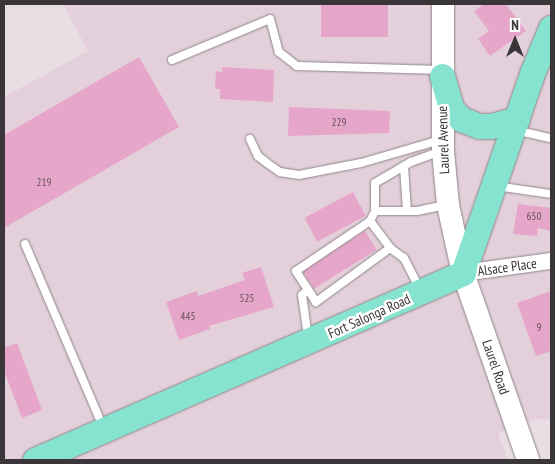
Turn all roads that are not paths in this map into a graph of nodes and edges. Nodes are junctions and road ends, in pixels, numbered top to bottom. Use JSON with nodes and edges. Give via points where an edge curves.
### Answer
{"nodes":[{"id":1,"x":443,"y":4,"type":"edge"},
{"id":2,"x":551,"y":28,"type":"edge"},
{"id":3,"x":172,"y":60,"type":"dead end"},
{"id":4,"x":442,"y":73,"type":"junction"},
{"id":5,"x":515,"y":124,"type":"junction"},
{"id":6,"x":551,"y":138,"type":"edge"},
{"id":7,"x":250,"y":139,"type":"dead end"},
{"id":8,"x":443,"y":145,"type":"junction"},
{"id":9,"x":404,"y":166,"type":"junction"},
{"id":10,"x":494,"y":185,"type":"junction"},
{"id":11,"x":551,"y":194,"type":"edge"},
{"id":12,"x":448,"y":205,"type":"junction"},
{"id":13,"x":375,"y":211,"type":"junction"},
{"id":14,"x":407,"y":211,"type":"junction"},
{"id":15,"x":370,"y":221,"type":"junction"},
{"id":16,"x":25,"y":244,"type":"dead end"},
{"id":17,"x":390,"y":248,"type":"junction"},
{"id":18,"x":551,"y":261,"type":"edge"},
{"id":19,"x":463,"y":273,"type":"junction"},
{"id":20,"x":330,"y":281,"type":"dead end"},
{"id":21,"x":336,"y":288,"type":"junction"},
{"id":22,"x":308,"y":290,"type":"junction"},
{"id":23,"x":422,"y":292,"type":"junction"},
{"id":24,"x":308,"y":342,"type":"junction"},
{"id":25,"x":105,"y":431,"type":"junction"},
{"id":26,"x":35,"y":460,"type":"edge"},
{"id":27,"x":528,"y":460,"type":"edge"}],
"edges":[{"from":1,"to":4,"type":"main road","name":"Laurel Avenue"},
{"from":2,"to":5,"type":"main road"},
{"from":3,"to":4,"type":"lane","via":[[270,19],[279,52],[297,66]]},
{"from":4,"to":5,"type":"main road","via":[[451,108],[461,118],[479,126]]},
{"from":4,"to":8,"type":"main road","name":"Laurel Avenue"},
{"from":5,"to":6,"type":"lane"},
{"from":5,"to":10,"type":"main road"},
{"from":7,"to":8,"type":"lane","via":[[258,156],[267,163],[280,172],[299,175]]},
{"from":8,"to":9,"type":"lane"},
{"from":8,"to":12,"type":"main road","name":"Laurel Avenue"},
{"from":9,"to":13,"type":"lane","via":[[375,183]]},
{"from":9,"to":14,"type":"lane"},
{"from":10,"to":11,"type":"lane"},
{"from":10,"to":19,"type":"main road"},
{"from":12,"to":14,"type":"lane"},
{"from":12,"to":19,"type":"main road","name":"Laurel Avenue"},
{"from":13,"to":14,"type":"lane"},
{"from":13,"to":15,"type":"lane"},
{"from":15,"to":17,"type":"lane"},
{"from":15,"to":22,"type":"lane","via":[[345,242],[296,272]]},
{"from":16,"to":25,"type":"lane"},
{"from":17,"to":21,"type":"lane","via":[[361,265]]},
{"from":17,"to":23,"type":"lane","via":[[404,258]]},
{"from":18,"to":19,"type":"street","name":"Alsace Place"},
{"from":19,"to":23,"type":"main road","name":"Fort Salonga Road"},
{"from":19,"to":27,"type":"main road","name":"Laurel Road"},
{"from":20,"to":21,"type":"lane"},
{"from":21,"to":22,"type":"lane","via":[[316,302]]},
{"from":22,"to":24,"type":"lane","via":[[302,295]]},
{"from":23,"to":24,"type":"main road","name":"Fort Salonga Road"},
{"from":24,"to":25,"type":"main road","name":"Fort Salonga Road"},
{"from":25,"to":26,"type":"main road","name":"Fort Salonga Road"}]}
